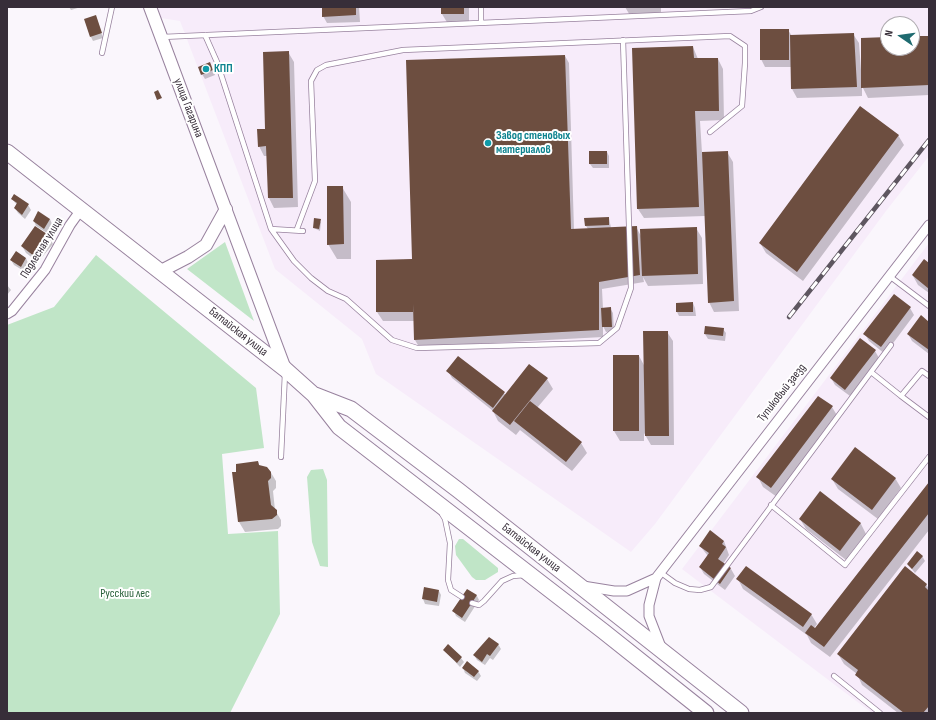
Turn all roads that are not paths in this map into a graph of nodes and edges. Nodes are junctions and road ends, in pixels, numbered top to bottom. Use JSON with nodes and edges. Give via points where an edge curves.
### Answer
{"nodes":[{"id":1,"x":112,"y":7,"type":"edge"},
{"id":2,"x":150,"y":7,"type":"edge"},
{"id":3,"x":481,"y":7,"type":"edge"},
{"id":4,"x":761,"y":7,"type":"edge"},
{"id":5,"x":481,"y":23,"type":"junction"},
{"id":6,"x":205,"y":35,"type":"junction"},
{"id":7,"x":162,"y":37,"type":"junction"},
{"id":8,"x":623,"y":40,"type":"junction"},
{"id":9,"x":102,"y":53,"type":"dead end"},
{"id":10,"x":710,"y":132,"type":"dead end"},
{"id":11,"x":7,"y":152,"type":"edge"},
{"id":12,"x":226,"y":209,"type":"junction"},
{"id":13,"x":80,"y":211,"type":"junction"},
{"id":14,"x":929,"y":224,"type":"edge"},
{"id":15,"x":271,"y":229,"type":"junction"},
{"id":16,"x":297,"y":229,"type":"junction"},
{"id":17,"x":303,"y":231,"type":"dead end"},
{"id":18,"x":161,"y":271,"type":"junction"},
{"id":19,"x":888,"y":275,"type":"junction"},
{"id":20,"x":929,"y":306,"type":"edge"},
{"id":21,"x":7,"y":314,"type":"edge"},
{"id":22,"x":891,"y":345,"type":"dead end"},
{"id":23,"x":285,"y":369,"type":"junction"},
{"id":24,"x":871,"y":372,"type":"junction"},
{"id":25,"x":929,"y":376,"type":"edge"},
{"id":26,"x":314,"y":394,"type":"junction"},
{"id":27,"x":901,"y":396,"type":"junction"},
{"id":28,"x":929,"y":417,"type":"edge"},
{"id":29,"x":281,"y":457,"type":"dead end"},
{"id":30,"x":929,"y":457,"type":"edge"},
{"id":31,"x":431,"y":497,"type":"junction"},
{"id":32,"x":771,"y":504,"type":"junction"},
{"id":33,"x":530,"y":575,"type":"junction"},
{"id":34,"x":658,"y":575,"type":"junction"},
{"id":35,"x":580,"y":586,"type":"junction"},
{"id":36,"x":462,"y":597,"type":"dead end"},
{"id":37,"x":472,"y":603,"type":"dead end"},
{"id":38,"x":663,"y":651,"type":"junction"},
{"id":39,"x":834,"y":676,"type":"dead end"},
{"id":40,"x":706,"y":713,"type":"edge"},
{"id":41,"x":741,"y":713,"type":"edge"},
{"id":42,"x":880,"y":713,"type":"edge"}],
"edges":[{"from":1,"to":9,"type":"lane"},
{"from":2,"to":7,"type":"main road","name":"улица Гагарина"},
{"from":3,"to":5,"type":"lane"},
{"from":4,"to":5,"type":"lane","via":[[751,11]]},
{"from":5,"to":6,"type":"lane"},
{"from":6,"to":7,"type":"lane"},
{"from":6,"to":15,"type":"lane","via":[[217,62]]},
{"from":7,"to":12,"type":"main road","name":"улица Гагарина"},
{"from":8,"to":10,"type":"lane","via":[[730,36],[745,46],[742,106]]},
{"from":8,"to":15,"type":"lane","via":[[631,288],[616,328],[599,343],[417,348],[392,340],[346,299],[328,291],[311,278],[294,261]]},
{"from":8,"to":16,"type":"lane","via":[[403,50],[326,65],[317,70],[311,81],[315,181]]},
{"from":11,"to":13,"type":"highway"},
{"from":12,"to":18,"type":"main road","via":[[206,245]]},
{"from":12,"to":23,"type":"main road","name":"улица Гагарина"},
{"from":13,"to":18,"type":"highway","name":"Батайская улица"},
{"from":13,"to":21,"type":"street","name":"Подлесная улица","via":[[45,270]]},
{"from":14,"to":19,"type":"street","name":"Тупиковый заезд"},
{"from":15,"to":16,"type":"lane"},
{"from":16,"to":17,"type":"lane"},
{"from":18,"to":23,"type":"highway","name":"Батайская улица"},
{"from":19,"to":20,"type":"lane"},
{"from":19,"to":34,"type":"street","name":"Тупиковый заезд"},
{"from":22,"to":24,"type":"lane"},
{"from":23,"to":26,"type":"highway","name":"Батайская улица"},
{"from":23,"to":29,"type":"lane"},
{"from":24,"to":27,"type":"lane"},
{"from":24,"to":32,"type":"lane"},
{"from":25,"to":27,"type":"lane","via":[[922,371]]},
{"from":26,"to":31,"type":"highway","name":"Батайская улица","via":[[339,427]]},
{"from":26,"to":35,"type":"highway","name":"Батайская улица","via":[[351,409]]},
{"from":27,"to":28,"type":"lane"},
{"from":30,"to":32,"type":"lane","via":[[845,565]]},
{"from":31,"to":33,"type":"highway","name":"Батайская улица"},
{"from":31,"to":36,"type":"lane","via":[[445,519],[450,543],[448,580],[451,590]]},
{"from":32,"to":34,"type":"lane","via":[[711,587],[700,590],[688,589]]},
{"from":33,"to":37,"type":"lane","via":[[513,576],[502,582],[479,605]]},
{"from":33,"to":40,"type":"highway","name":"Батайская улица"},
{"from":34,"to":35,"type":"street","via":[[627,591]]},
{"from":34,"to":38,"type":"street","via":[[649,606],[649,616]]},
{"from":35,"to":38,"type":"highway","name":"Батайская улица"},
{"from":38,"to":41,"type":"highway","name":"Батайская улица"},
{"from":39,"to":42,"type":"lane"}]}
